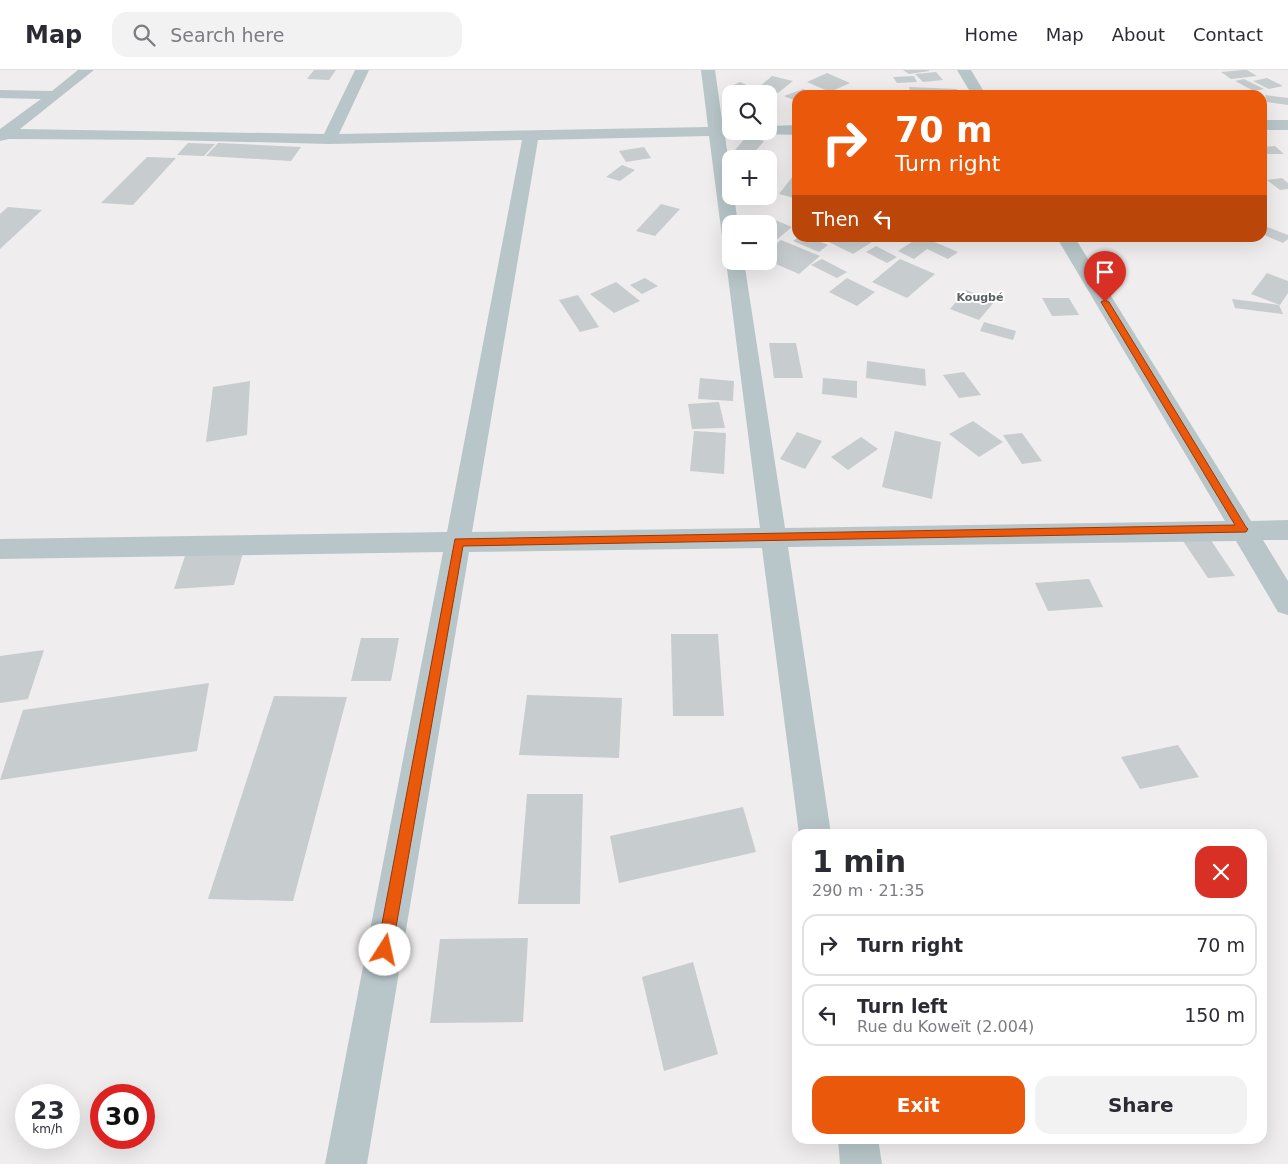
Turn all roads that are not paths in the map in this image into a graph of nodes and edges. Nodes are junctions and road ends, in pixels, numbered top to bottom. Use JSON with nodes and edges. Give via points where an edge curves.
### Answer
{"nodes":[{"id":1,"x":87,"y":70,"type":"edge"},
{"id":2,"x":362,"y":70,"type":"edge"},
{"id":3,"x":708,"y":70,"type":"edge"},
{"id":4,"x":964,"y":70,"type":"edge"},
{"id":5,"x":976,"y":90,"type":"edge"},
{"id":6,"x":0,"y":94,"type":"edge"},
{"id":7,"x":54,"y":95,"type":"junction"},
{"id":8,"x":1267,"y":125,"type":"edge"},
{"id":9,"x":1288,"y":125,"type":"edge"},
{"id":10,"x":777,"y":130,"type":"edge"},
{"id":11,"x":792,"y":130,"type":"edge"},
{"id":12,"x":717,"y":132,"type":"junction"},
{"id":13,"x":722,"y":132,"type":"edge"},
{"id":14,"x":2,"y":135,"type":"edge"},
{"id":15,"x":531,"y":135,"type":"junction"},
{"id":16,"x":329,"y":139,"type":"junction"},
{"id":17,"x":728,"y":215,"type":"edge"},
{"id":18,"x":1068,"y":242,"type":"edge"},
{"id":19,"x":736,"y":270,"type":"edge"},
{"id":20,"x":1243,"y":529,"type":"junction"},
{"id":21,"x":1288,"y":530,"type":"edge"},
{"id":22,"x":773,"y":537,"type":"junction"},
{"id":23,"x":458,"y":542,"type":"junction"},
{"id":24,"x":0,"y":549,"type":"edge"},
{"id":25,"x":1288,"y":604,"type":"edge"},
{"id":26,"x":814,"y":829,"type":"edge"},
{"id":27,"x":859,"y":1144,"type":"edge"},
{"id":28,"x":346,"y":1164,"type":"edge"},
{"id":29,"x":861,"y":1164,"type":"edge"}],
"edges":[{"from":1,"to":7,"type":"street"},
{"from":2,"to":16,"type":"street"},
{"from":3,"to":12,"type":"street"},
{"from":4,"to":5,"type":"street"},
{"from":6,"to":7,"type":"street"},
{"from":7,"to":14,"type":"street"},
{"from":8,"to":9,"type":"street"},
{"from":10,"to":11,"type":"street"},
{"from":12,"to":13,"type":"street"},
{"from":12,"to":15,"type":"street"},
{"from":12,"to":17,"type":"street"},
{"from":14,"to":16,"type":"street"},
{"from":15,"to":16,"type":"street"},
{"from":15,"to":23,"type":"street"},
{"from":18,"to":20,"type":"street"},
{"from":19,"to":22,"type":"street"},
{"from":20,"to":21,"type":"street"},
{"from":20,"to":22,"type":"street"},
{"from":20,"to":25,"type":"street"},
{"from":22,"to":23,"type":"street"},
{"from":22,"to":26,"type":"street"},
{"from":23,"to":24,"type":"street"},
{"from":23,"to":28,"type":"street"},
{"from":27,"to":29,"type":"street"}]}
